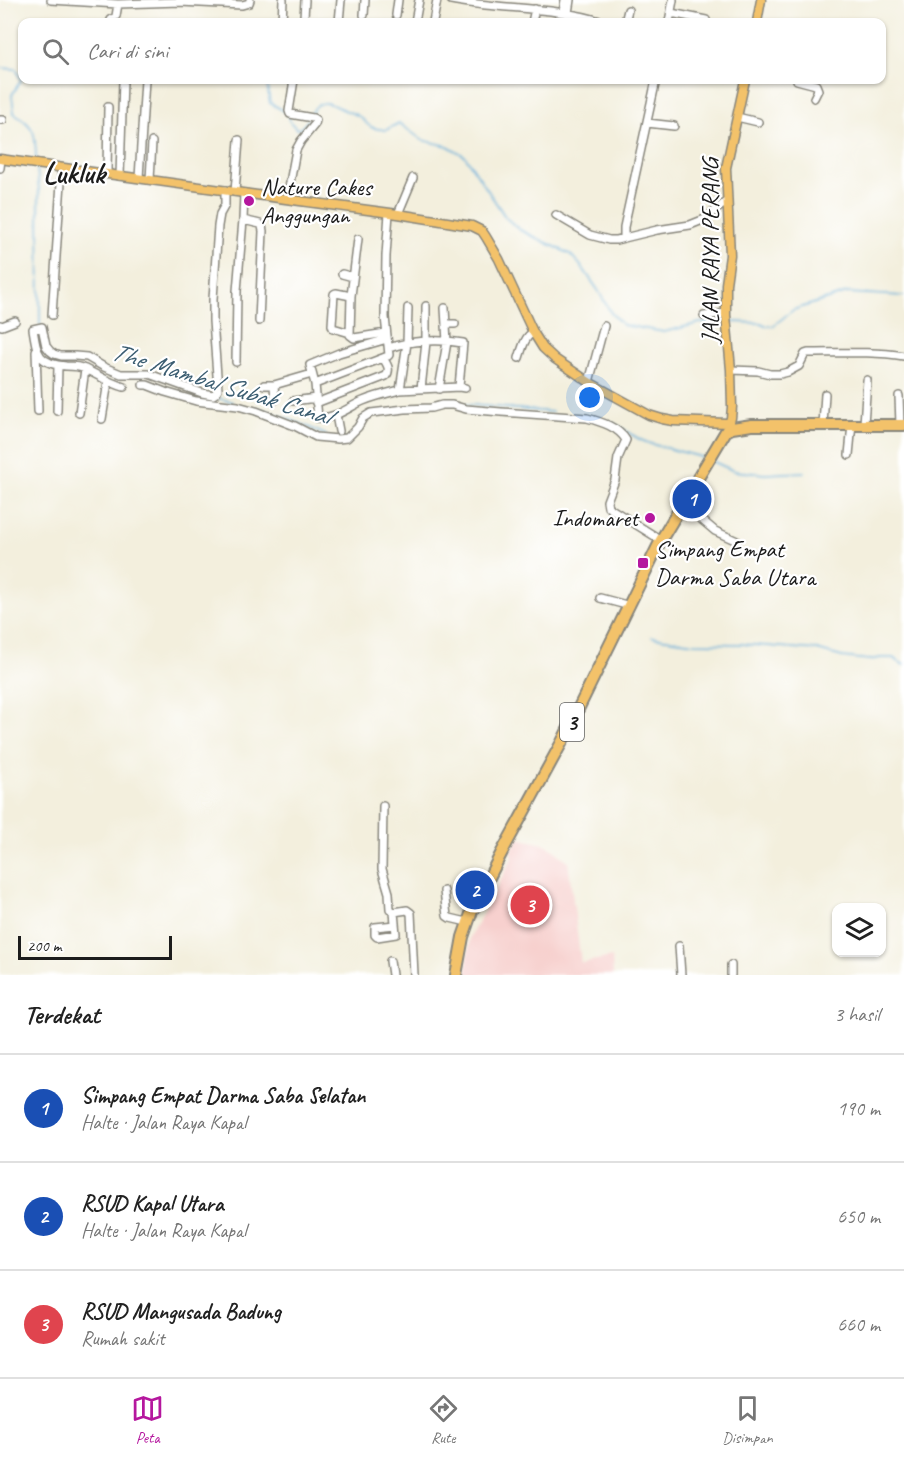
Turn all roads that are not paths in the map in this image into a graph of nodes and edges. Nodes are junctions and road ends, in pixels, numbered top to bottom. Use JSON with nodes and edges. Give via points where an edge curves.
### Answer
{"nodes":[{"id":1,"x":51,"y":0,"type":"edge"},
{"id":2,"x":250,"y":0,"type":"edge"},
{"id":3,"x":283,"y":0,"type":"edge"},
{"id":4,"x":305,"y":0,"type":"edge"},
{"id":5,"x":342,"y":0,"type":"edge"},
{"id":6,"x":365,"y":0,"type":"edge"},
{"id":7,"x":398,"y":0,"type":"edge"},
{"id":8,"x":419,"y":0,"type":"edge"},
{"id":9,"x":437,"y":0,"type":"edge"},
{"id":10,"x":451,"y":0,"type":"edge"},
{"id":11,"x":532,"y":0,"type":"edge"},
{"id":12,"x":565,"y":0,"type":"edge"},
{"id":13,"x":570,"y":0,"type":"edge"},
{"id":14,"x":673,"y":0,"type":"edge"},
{"id":15,"x":761,"y":0,"type":"edge"},
{"id":16,"x":460,"y":1,"type":"edge"},
{"id":17,"x":99,"y":2,"type":"edge"},
{"id":18,"x":162,"y":2,"type":"edge"},
{"id":19,"x":486,"y":3,"type":"edge"},
{"id":20,"x":118,"y":4,"type":"junction"},
{"id":21,"x":510,"y":4,"type":"edge"},
{"id":22,"x":533,"y":9,"type":"junction"},
{"id":23,"x":628,"y":10,"type":"dead end"},
{"id":24,"x":566,"y":13,"type":"junction"},
{"id":25,"x":671,"y":13,"type":"junction"},
{"id":26,"x":364,"y":15,"type":"dead end"},
{"id":27,"x":396,"y":15,"type":"dead end"},
{"id":28,"x":304,"y":17,"type":"dead end"},
{"id":29,"x":114,"y":18,"type":"edge"},
{"id":30,"x":282,"y":18,"type":"edge"},
{"id":31,"x":340,"y":18,"type":"edge"},
{"id":32,"x":416,"y":18,"type":"edge"},
{"id":33,"x":434,"y":18,"type":"edge"},
{"id":34,"x":532,"y":18,"type":"edge"},
{"id":35,"x":591,"y":18,"type":"edge"},
{"id":36,"x":626,"y":18,"type":"edge"},
{"id":37,"x":670,"y":18,"type":"edge"},
{"id":38,"x":696,"y":18,"type":"edge"},
{"id":39,"x":758,"y":18,"type":"edge"},
{"id":40,"x":123,"y":84,"type":"edge"},
{"id":41,"x":145,"y":84,"type":"edge"},
{"id":42,"x":293,"y":84,"type":"edge"},
{"id":43,"x":655,"y":84,"type":"edge"},
{"id":44,"x":744,"y":84,"type":"edge"},
{"id":45,"x":810,"y":84,"type":"edge"},
{"id":46,"x":814,"y":98,"type":"dead end"},
{"id":47,"x":108,"y":107,"type":"dead end"},
{"id":48,"x":737,"y":117,"type":"junction"},
{"id":49,"x":758,"y":122,"type":"dead end"},
{"id":50,"x":647,"y":123,"type":"junction"},
{"id":51,"x":674,"y":126,"type":"dead end"},
{"id":52,"x":239,"y":140,"type":"dead end"},
{"id":53,"x":152,"y":142,"type":"dead end"},
{"id":54,"x":0,"y":159,"type":"edge"},
{"id":55,"x":0,"y":168,"type":"edge"},
{"id":56,"x":62,"y":168,"type":"junction"},
{"id":57,"x":107,"y":174,"type":"junction"},
{"id":58,"x":120,"y":176,"type":"junction"},
{"id":59,"x":139,"y":178,"type":"junction"},
{"id":60,"x":413,"y":178,"type":"dead end"},
{"id":61,"x":150,"y":180,"type":"junction"},
{"id":62,"x":225,"y":190,"type":"junction"},
{"id":63,"x":239,"y":192,"type":"junction"},
{"id":64,"x":287,"y":199,"type":"junction"},
{"id":65,"x":727,"y":201,"type":"junction"},
{"id":66,"x":394,"y":213,"type":"junction"},
{"id":67,"x":556,"y":215,"type":"dead end"},
{"id":68,"x":243,"y":220,"type":"junction"},
{"id":69,"x":624,"y":238,"type":"junction"},
{"id":70,"x":358,"y":239,"type":"dead end"},
{"id":71,"x":342,"y":274,"type":"dead end"},
{"id":72,"x":353,"y":277,"type":"junction"},
{"id":73,"x":351,"y":296,"type":"junction"},
{"id":74,"x":426,"y":306,"type":"dead end"},
{"id":75,"x":408,"y":308,"type":"dead end"},
{"id":76,"x":445,"y":308,"type":"dead end"},
{"id":77,"x":726,"y":314,"type":"junction"},
{"id":78,"x":52,"y":315,"type":"dead end"},
{"id":79,"x":704,"y":316,"type":"dead end"},
{"id":80,"x":15,"y":321,"type":"dead end"},
{"id":81,"x":260,"y":321,"type":"dead end"},
{"id":82,"x":446,"y":324,"type":"junction"},
{"id":83,"x":455,"y":324,"type":"dead end"},
{"id":84,"x":0,"y":325,"type":"edge"},
{"id":85,"x":604,"y":326,"type":"dead end"},
{"id":86,"x":533,"y":332,"type":"junction"},
{"id":87,"x":350,"y":333,"type":"junction"},
{"id":88,"x":387,"y":336,"type":"junction"},
{"id":89,"x":426,"y":342,"type":"junction"},
{"id":90,"x":447,"y":342,"type":"junction"},
{"id":91,"x":407,"y":343,"type":"junction"},
{"id":92,"x":36,"y":348,"type":"junction"},
{"id":93,"x":389,"y":348,"type":"junction"},
{"id":94,"x":904,"y":356,"type":"edge"},
{"id":95,"x":383,"y":358,"type":"junction"},
{"id":96,"x":519,"y":358,"type":"dead end"},
{"id":97,"x":236,"y":362,"type":"dead end"},
{"id":98,"x":58,"y":365,"type":"junction"},
{"id":99,"x":85,"y":369,"type":"junction"},
{"id":100,"x":731,"y":370,"type":"junction"},
{"id":101,"x":312,"y":374,"type":"junction"},
{"id":102,"x":867,"y":380,"type":"dead end"},
{"id":103,"x":108,"y":382,"type":"junction"},
{"id":104,"x":590,"y":382,"type":"junction"},
{"id":105,"x":142,"y":384,"type":"dead end"},
{"id":106,"x":315,"y":384,"type":"junction"},
{"id":107,"x":264,"y":385,"type":"dead end"},
{"id":108,"x":274,"y":385,"type":"junction"},
{"id":109,"x":184,"y":386,"type":"junction"},
{"id":110,"x":124,"y":387,"type":"dead end"},
{"id":111,"x":439,"y":388,"type":"junction"},
{"id":112,"x":421,"y":389,"type":"junction"},
{"id":113,"x":400,"y":390,"type":"junction"},
{"id":114,"x":825,"y":393,"type":"dead end"},
{"id":115,"x":181,"y":396,"type":"junction"},
{"id":116,"x":899,"y":396,"type":"dead end"},
{"id":117,"x":275,"y":400,"type":"dead end"},
{"id":118,"x":316,"y":400,"type":"junction"},
{"id":119,"x":293,"y":401,"type":"dead end"},
{"id":120,"x":38,"y":411,"type":"dead end"},
{"id":121,"x":57,"y":411,"type":"dead end"},
{"id":122,"x":80,"y":413,"type":"dead end"},
{"id":123,"x":336,"y":415,"type":"junction"},
{"id":124,"x":102,"y":419,"type":"dead end"},
{"id":125,"x":858,"y":424,"type":"junction"},
{"id":126,"x":823,"y":425,"type":"junction"},
{"id":127,"x":902,"y":425,"type":"edge"},
{"id":128,"x":731,"y":426,"type":"junction"},
{"id":129,"x":339,"y":431,"type":"dead end"},
{"id":130,"x":849,"y":455,"type":"dead end"},
{"id":131,"x":683,"y":504,"type":"junction"},
{"id":132,"x":661,"y":540,"type":"junction"},
{"id":133,"x":737,"y":541,"type":"dead end"},
{"id":134,"x":600,"y":598,"type":"dead end"},
{"id":135,"x":630,"y":606,"type":"junction"},
{"id":136,"x":383,"y":806,"type":"dead end"},
{"id":137,"x":444,"y":891,"type":"dead end"},
{"id":138,"x":394,"y":912,"type":"junction"},
{"id":139,"x":467,"y":922,"type":"junction"},
{"id":140,"x":395,"y":925,"type":"dead end"},
{"id":141,"x":679,"y":946,"type":"dead end"},
{"id":142,"x":390,"y":961,"type":"dead end"},
{"id":143,"x":731,"y":965,"type":"dead end"},
{"id":144,"x":392,"y":975,"type":"edge"},
{"id":145,"x":414,"y":975,"type":"edge"},
{"id":146,"x":456,"y":975,"type":"edge"},
{"id":147,"x":681,"y":975,"type":"edge"},
{"id":148,"x":731,"y":975,"type":"edge"}],
"edges":[{"from":1,"to":17,"type":"street"},
{"from":2,"to":18,"type":"street","via":[[244,4]]},
{"from":3,"to":30,"type":"street"},
{"from":4,"to":28,"type":"street"},
{"from":5,"to":31,"type":"street"},
{"from":6,"to":26,"type":"street"},
{"from":7,"to":27,"type":"street"},
{"from":8,"to":32,"type":"street"},
{"from":9,"to":33,"type":"street"},
{"from":10,"to":16,"type":"street"},
{"from":11,"to":22,"type":"street"},
{"from":12,"to":24,"type":"street"},
{"from":13,"to":24,"type":"street"},
{"from":14,"to":25,"type":"street"},
{"from":15,"to":39,"type":"main road"},
{"from":16,"to":19,"type":"street"},
{"from":17,"to":20,"type":"street"},
{"from":18,"to":20,"type":"street"},
{"from":19,"to":21,"type":"street"},
{"from":20,"to":29,"type":"street"},
{"from":21,"to":22,"type":"street"},
{"from":22,"to":24,"type":"street"},
{"from":22,"to":34,"type":"street"},
{"from":23,"to":36,"type":"street"},
{"from":24,"to":35,"type":"street"},
{"from":25,"to":37,"type":"street"},
{"from":25,"to":38,"type":"street"},
{"from":40,"to":58,"type":"street"},
{"from":41,"to":59,"type":"street"},
{"from":42,"to":64,"type":"street","via":[[290,114],[316,120],[296,150]]},
{"from":43,"to":50,"type":"street"},
{"from":44,"to":48,"type":"main road","name":"JALAN RAYA PERANG"},
{"from":45,"to":46,"type":"street","via":[[818,90]]},
{"from":47,"to":57,"type":"street"},
{"from":48,"to":49,"type":"street"},
{"from":48,"to":65,"type":"main road","name":"JALAN RAYA PERANG","via":[[726,168]]},
{"from":50,"to":51,"type":"street"},
{"from":50,"to":69,"type":"street"},
{"from":52,"to":63,"type":"street"},
{"from":53,"to":61,"type":"street"},
{"from":54,"to":55,"type":"street"},
{"from":54,"to":56,"type":"main road"},
{"from":56,"to":57,"type":"main road"},
{"from":56,"to":78,"type":"street"},
{"from":57,"to":58,"type":"main road"},
{"from":58,"to":59,"type":"main road"},
{"from":59,"to":61,"type":"main road"},
{"from":60,"to":66,"type":"street"},
{"from":61,"to":62,"type":"main road"},
{"from":62,"to":63,"type":"main road"},
{"from":62,"to":109,"type":"street","via":[[225,205],[219,216],[213,299],[218,390],[213,395]]},
{"from":63,"to":64,"type":"main road"},
{"from":63,"to":68,"type":"street"},
{"from":64,"to":66,"type":"main road"},
{"from":65,"to":69,"type":"street","via":[[705,219],[690,225]]},
{"from":65,"to":77,"type":"main road","name":"JALAN RAYA PERANG","via":[[730,255]]},
{"from":66,"to":86,"type":"main road","via":[[482,231]]},
{"from":66,"to":88,"type":"street","via":[[386,256]]},
{"from":67,"to":69,"type":"street","via":[[590,234],[609,240]]},
{"from":68,"to":81,"type":"street","via":[[262,226],[263,231]]},
{"from":68,"to":97,"type":"street"},
{"from":70,"to":72,"type":"street"},
{"from":71,"to":72,"type":"street"},
{"from":72,"to":73,"type":"street"},
{"from":73,"to":87,"type":"street"},
{"from":73,"to":87,"type":"street","via":[[334,294],[332,326]]},
{"from":74,"to":89,"type":"street"},
{"from":75,"to":91,"type":"street"},
{"from":76,"to":82,"type":"street"},
{"from":77,"to":79,"type":"street"},
{"from":77,"to":100,"type":"main road","name":"JALAN RAYA PERANG"},
{"from":80,"to":84,"type":"street"},
{"from":82,"to":83,"type":"street"},
{"from":82,"to":90,"type":"street"},
{"from":85,"to":104,"type":"street"},
{"from":86,"to":96,"type":"street","via":[[524,342]]},
{"from":86,"to":104,"type":"main road","via":[[549,354]]},
{"from":87,"to":88,"type":"street","via":[[354,338]]},
{"from":88,"to":93,"type":"street"},
{"from":88,"to":101,"type":"street","via":[[312,363]]},
{"from":89,"to":90,"type":"street"},
{"from":89,"to":91,"type":"street"},
{"from":89,"to":112,"type":"street"},
{"from":90,"to":111,"type":"street"},
{"from":90,"to":111,"type":"street","via":[[464,344],[462,387]]},
{"from":91,"to":93,"type":"street"},
{"from":91,"to":113,"type":"street"},
{"from":92,"to":98,"type":"street","via":[[42,359]]},
{"from":92,"to":109,"type":"street","via":[[33,329],[42,327],[46,346],[52,353],[87,357],[121,374],[147,374]]},
{"from":92,"to":120,"type":"street"},
{"from":93,"to":95,"type":"street","via":[[389,356]]},
{"from":94,"to":100,"type":"street","via":[[808,353],[800,366],[780,374]]},
{"from":95,"to":106,"type":"street"},
{"from":95,"to":118,"type":"street","via":[[389,369],[386,376]]},
{"from":98,"to":99,"type":"street"},
{"from":98,"to":121,"type":"street"},
{"from":99,"to":103,"type":"street"},
{"from":99,"to":122,"type":"street"},
{"from":100,"to":128,"type":"main road","name":"JALAN RAYA PERANG"},
{"from":101,"to":106,"type":"street"},
{"from":101,"to":108,"type":"street"},
{"from":102,"to":125,"type":"street"},
{"from":103,"to":110,"type":"street"},
{"from":103,"to":124,"type":"street"},
{"from":104,"to":128,"type":"main road","via":[[662,419]]},
{"from":105,"to":115,"type":"street"},
{"from":106,"to":118,"type":"street"},
{"from":107,"to":108,"type":"street"},
{"from":108,"to":117,"type":"street"},
{"from":109,"to":115,"type":"street"},
{"from":111,"to":112,"type":"street"},
{"from":112,"to":113,"type":"street"},
{"from":113,"to":123,"type":"street","via":[[365,399]]},
{"from":114,"to":126,"type":"street"},
{"from":115,"to":132,"type":"street","via":[[238,406],[316,437],[338,439],[347,438],[371,413],[442,405],[600,421],[626,440],[618,458],[608,507]]},
{"from":116,"to":127,"type":"street"},
{"from":118,"to":119,"type":"street"},
{"from":118,"to":123,"type":"street","via":[[318,418]]},
{"from":123,"to":129,"type":"street"},
{"from":125,"to":126,"type":"highway"},
{"from":125,"to":127,"type":"highway"},
{"from":125,"to":130,"type":"street"},
{"from":126,"to":128,"type":"highway"},
{"from":128,"to":131,"type":"highway","number":"3"},
{"from":131,"to":132,"type":"highway","number":"3"},
{"from":131,"to":133,"type":"street","via":[[715,531]]},
{"from":132,"to":135,"type":"highway","number":"3"},
{"from":134,"to":135,"type":"street"},
{"from":135,"to":139,"type":"highway","number":"3"},
{"from":136,"to":138,"type":"street","via":[[382,869],[390,909]]},
{"from":137,"to":139,"type":"street","via":[[447,916]]},
{"from":138,"to":140,"type":"street"},
{"from":138,"to":145,"type":"street","via":[[411,913]]},
{"from":139,"to":146,"type":"highway","number":"3"},
{"from":141,"to":147,"type":"street"},
{"from":142,"to":144,"type":"street"},
{"from":143,"to":148,"type":"street"}]}
